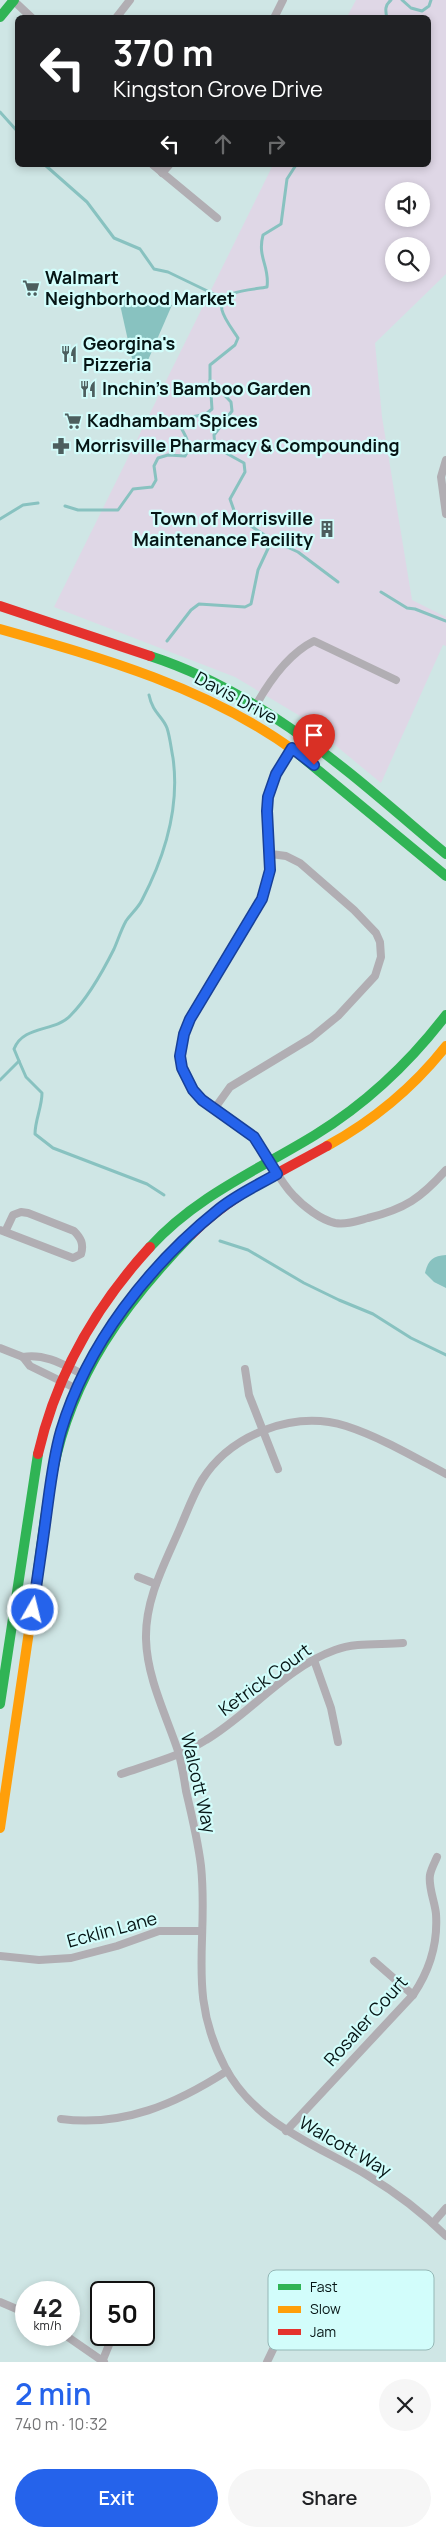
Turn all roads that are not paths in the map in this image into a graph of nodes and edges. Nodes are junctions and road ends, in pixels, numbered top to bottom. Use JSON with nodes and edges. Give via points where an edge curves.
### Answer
{"nodes":[{"id":1,"x":14,"y":0,"type":"edge"},
{"id":2,"x":130,"y":0,"type":"edge"},
{"id":3,"x":282,"y":0,"type":"edge"},
{"id":4,"x":29,"y":15,"type":"edge"},
{"id":5,"x":122,"y":15,"type":"edge"},
{"id":6,"x":275,"y":15,"type":"edge"},
{"id":7,"x":0,"y":17,"type":"edge"},
{"id":8,"x":155,"y":167,"type":"edge"},
{"id":9,"x":166,"y":167,"type":"edge"},
{"id":10,"x":162,"y":173,"type":"junction"},
{"id":11,"x":217,"y":218,"type":"dead end"},
{"id":12,"x":446,"y":460,"type":"edge"},
{"id":13,"x":446,"y":514,"type":"edge"},
{"id":14,"x":0,"y":606,"type":"edge"},
{"id":15,"x":0,"y":629,"type":"edge"},
{"id":16,"x":396,"y":680,"type":"dead end"},
{"id":17,"x":256,"y":705,"type":"junction"},
{"id":18,"x":292,"y":748,"type":"junction"},
{"id":19,"x":271,"y":854,"type":"junction"},
{"id":20,"x":446,"y":854,"type":"edge"},
{"id":21,"x":446,"y":876,"type":"edge"},
{"id":22,"x":446,"y":1015,"type":"edge"},
{"id":23,"x":446,"y":1046,"type":"edge"},
{"id":24,"x":215,"y":1108,"type":"junction"},
{"id":25,"x":269,"y":1158,"type":"junction"},
{"id":26,"x":446,"y":1170,"type":"edge"},
{"id":27,"x":277,"y":1174,"type":"junction"},
{"id":28,"x":3,"y":1231,"type":"edge"},
{"id":29,"x":0,"y":1348,"type":"edge"},
{"id":30,"x":23,"y":1357,"type":"junction"},
{"id":31,"x":67,"y":1367,"type":"junction"},
{"id":32,"x":245,"y":1369,"type":"dead end"},
{"id":33,"x":84,"y":1375,"type":"junction"},
{"id":34,"x":62,"y":1381,"type":"junction"},
{"id":35,"x":78,"y":1389,"type":"junction"},
{"id":36,"x":262,"y":1431,"type":"junction"},
{"id":37,"x":278,"y":1469,"type":"dead end"},
{"id":38,"x":446,"y":1474,"type":"edge"},
{"id":39,"x":138,"y":1577,"type":"dead end"},
{"id":40,"x":156,"y":1584,"type":"junction"},
{"id":41,"x":403,"y":1642,"type":"dead end"},
{"id":42,"x":314,"y":1660,"type":"junction"},
{"id":43,"x":0,"y":1704,"type":"edge"},
{"id":44,"x":338,"y":1742,"type":"dead end"},
{"id":45,"x":179,"y":1754,"type":"junction"},
{"id":46,"x":121,"y":1774,"type":"dead end"},
{"id":47,"x":0,"y":1828,"type":"edge"},
{"id":48,"x":437,"y":1857,"type":"dead end"},
{"id":49,"x":201,"y":1931,"type":"junction"},
{"id":50,"x":0,"y":1956,"type":"edge"},
{"id":51,"x":374,"y":1961,"type":"dead end"},
{"id":52,"x":413,"y":1995,"type":"junction"},
{"id":53,"x":227,"y":2071,"type":"junction"},
{"id":54,"x":61,"y":2119,"type":"dead end"},
{"id":55,"x":286,"y":2131,"type":"junction"},
{"id":56,"x":446,"y":2208,"type":"edge"},
{"id":57,"x":433,"y":2223,"type":"junction"},
{"id":58,"x":446,"y":2236,"type":"edge"},
{"id":59,"x":0,"y":2302,"type":"edge"},
{"id":60,"x":15,"y":2308,"type":"edge"},
{"id":61,"x":80,"y":2345,"type":"edge"},
{"id":62,"x":109,"y":2346,"type":"edge"},
{"id":63,"x":273,"y":2350,"type":"edge"},
{"id":64,"x":103,"y":2361,"type":"edge"},
{"id":65,"x":267,"y":2362,"type":"edge"}],
"edges":[{"from":1,"to":4,"type":"street"},
{"from":1,"to":7,"type":"main road"},
{"from":2,"to":5,"type":"street"},
{"from":3,"to":6,"type":"street"},
{"from":8,"to":10,"type":"street"},
{"from":9,"to":10,"type":"street"},
{"from":10,"to":11,"type":"street"},
{"from":12,"to":13,"type":"street","via":[[441,477]]},
{"from":14,"to":17,"type":"main road","name":"Davis Drive","via":[[163,660],[217,683]]},
{"from":15,"to":18,"type":"main road","name":"Davis Drive","via":[[166,680],[230,710]]},
{"from":16,"to":17,"type":"street","via":[[314,641],[284,663]]},
{"from":17,"to":20,"type":"main road","name":"Davis Drive","via":[[314,743]]},
{"from":18,"to":19,"type":"street","via":[[276,774],[268,797]]},
{"from":18,"to":21,"type":"main road","name":"Davis Drive"},
{"from":19,"to":24,"type":"street","via":[[262,899],[184,1034],[180,1056],[187,1080],[202,1100]]},
{"from":19,"to":24,"type":"street","via":[[286,856],[300,863],[365,920],[380,942],[381,958],[375,976],[338,1016],[311,1038],[230,1087]]},
{"from":22,"to":25,"type":"main road","via":[[416,1053],[369,1097],[328,1126]]},
{"from":23,"to":27,"type":"main road","via":[[408,1088],[380,1112],[354,1131]]},
{"from":24,"to":25,"type":"street","via":[[246,1130]]},
{"from":25,"to":27,"type":"street"},
{"from":25,"to":31,"type":"main road","via":[[194,1206],[158,1238],[104,1303]]},
{"from":26,"to":27,"type":"street","via":[[423,1194],[400,1209],[337,1223],[322,1218],[293,1196]]},
{"from":27,"to":33,"type":"main road","via":[[220,1208],[158,1268],[120,1314]]},
{"from":28,"to":28,"type":"street","via":[[13,1214],[28,1213],[74,1231],[79,1236],[81,1254],[72,1258]]},
{"from":29,"to":30,"type":"street"},
{"from":30,"to":31,"type":"street","via":[[38,1356]]},
{"from":30,"to":34,"type":"street","via":[[30,1366]]},
{"from":31,"to":33,"type":"street"},
{"from":31,"to":34,"type":"main road"},
{"from":32,"to":36,"type":"street","via":[[249,1395]]},
{"from":33,"to":35,"type":"main road"},
{"from":34,"to":35,"type":"street"},
{"from":34,"to":43,"type":"main road","via":[[34,1474]]},
{"from":35,"to":47,"type":"main road","via":[[61,1431],[53,1471]]},
{"from":36,"to":37,"type":"street"},
{"from":36,"to":38,"type":"street","name":"Walcott Way","via":[[304,1421],[334,1423],[360,1432]]},
{"from":36,"to":40,"type":"street","name":"Walcott Way","via":[[227,1452],[202,1480]]},
{"from":39,"to":40,"type":"street"},
{"from":40,"to":45,"type":"street","name":"Walcott Way","via":[[147,1618],[147,1650]]},
{"from":41,"to":42,"type":"street","name":"Ketrick Court","via":[[344,1647]]},
{"from":42,"to":44,"type":"street","via":[[331,1708]]},
{"from":42,"to":45,"type":"street","name":"Ketrick Court","via":[[222,1729]]},
{"from":45,"to":46,"type":"street","name":"Ketrick Court"},
{"from":45,"to":49,"type":"street","name":"Walcott Way","via":[[201,1866]]},
{"from":48,"to":52,"type":"street","name":"Rosaler Court","via":[[430,1876],[436,1912],[436,1939],[428,1970]]},
{"from":49,"to":50,"type":"street","name":"Ecklin Lane","via":[[159,1931],[70,1958],[39,1960]]},
{"from":49,"to":53,"type":"street","name":"Walcott Way","via":[[203,2006],[210,2033]]},
{"from":51,"to":52,"type":"street"},
{"from":52,"to":55,"type":"street","name":"Rosaler Court"},
{"from":53,"to":54,"type":"street","via":[[195,2092],[142,2113],[101,2121]]},
{"from":53,"to":55,"type":"street","name":"Walcott Way","via":[[254,2105]]},
{"from":55,"to":57,"type":"street","name":"Walcott Way","via":[[369,2176]]},
{"from":56,"to":57,"type":"street"},
{"from":57,"to":58,"type":"street","name":"Walcott Way"},
{"from":59,"to":60,"type":"street"},
{"from":61,"to":64,"type":"street"},
{"from":62,"to":64,"type":"street"},
{"from":63,"to":65,"type":"street"}]}
